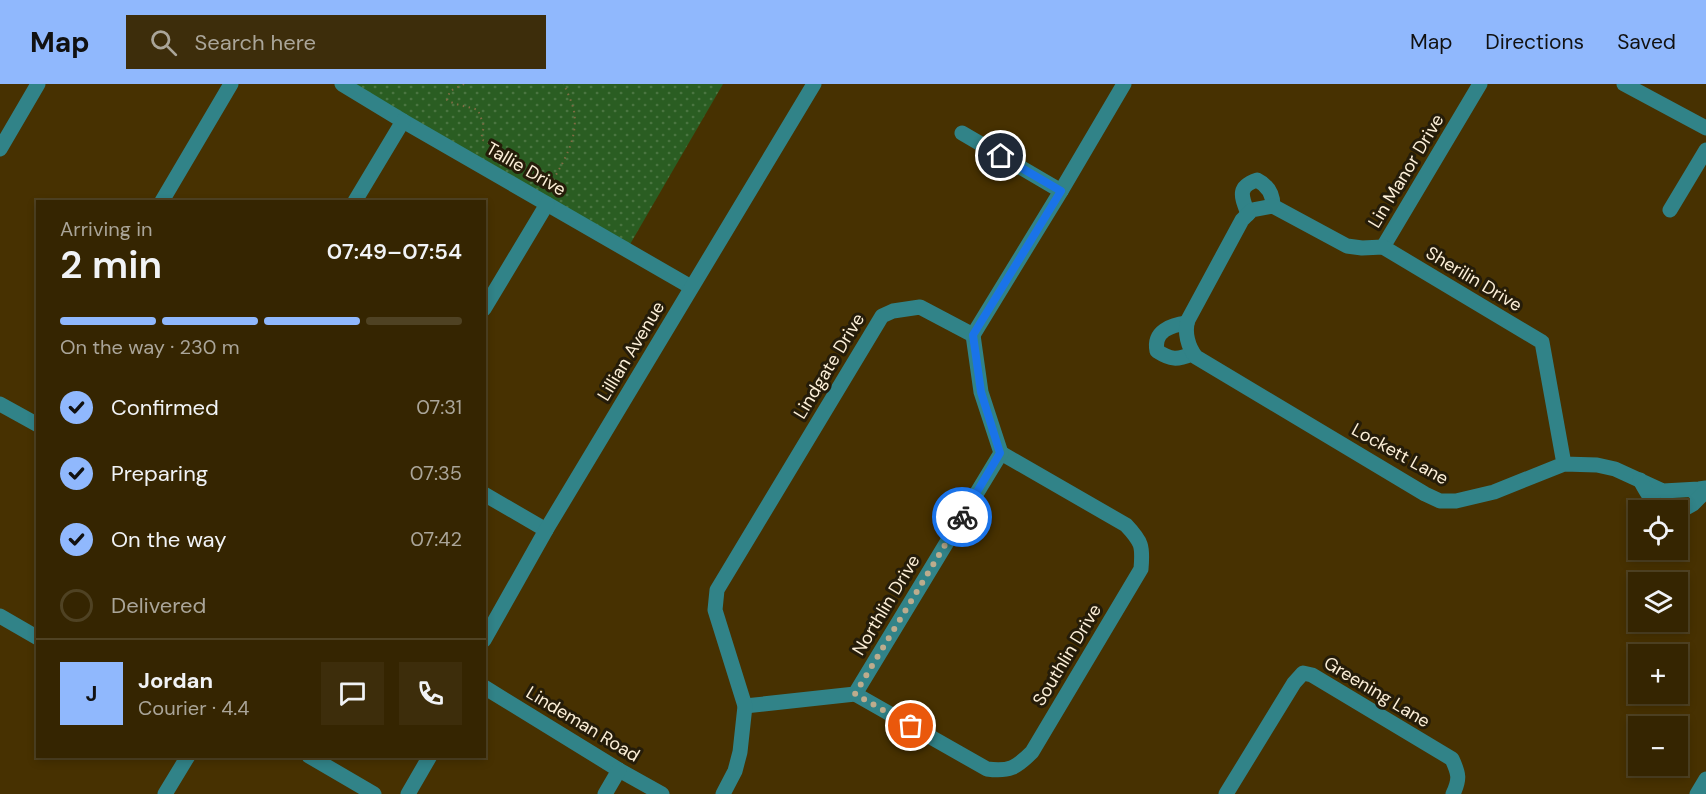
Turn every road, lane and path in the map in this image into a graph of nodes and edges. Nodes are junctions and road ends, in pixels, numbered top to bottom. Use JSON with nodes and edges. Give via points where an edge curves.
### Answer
{"nodes":[{"id":1,"x":38,"y":84,"type":"edge"},
{"id":2,"x":231,"y":84,"type":"edge"},
{"id":3,"x":342,"y":84,"type":"edge"},
{"id":4,"x":464,"y":84,"type":"edge"},
{"id":5,"x":564,"y":84,"type":"edge"},
{"id":6,"x":814,"y":84,"type":"edge"},
{"id":7,"x":1124,"y":84,"type":"edge"},
{"id":8,"x":1480,"y":84,"type":"edge"},
{"id":9,"x":1624,"y":84,"type":"edge"},
{"id":10,"x":1657,"y":84,"type":"edge"},
{"id":11,"x":1649,"y":98,"type":"junction"},
{"id":12,"x":403,"y":121,"type":"junction"},
{"id":13,"x":1706,"y":128,"type":"edge"},
{"id":14,"x":962,"y":133,"type":"dead end"},
{"id":15,"x":0,"y":149,"type":"edge"},
{"id":16,"x":1706,"y":150,"type":"edge"},
{"id":17,"x":553,"y":180,"type":"junction"},
{"id":18,"x":1061,"y":191,"type":"junction"},
{"id":19,"x":163,"y":200,"type":"edge"},
{"id":20,"x":356,"y":200,"type":"edge"},
{"id":21,"x":544,"y":202,"type":"junction"},
{"id":22,"x":1273,"y":206,"type":"junction"},
{"id":23,"x":1670,"y":210,"type":"dead end"},
{"id":24,"x":1248,"y":214,"type":"junction"},
{"id":25,"x":1383,"y":247,"type":"junction"},
{"id":26,"x":691,"y":287,"type":"junction"},
{"id":27,"x":486,"y":305,"type":"edge"},
{"id":28,"x":1187,"y":323,"type":"junction"},
{"id":29,"x":973,"y":335,"type":"junction"},
{"id":30,"x":1190,"y":347,"type":"junction"},
{"id":31,"x":0,"y":404,"type":"edge"},
{"id":32,"x":35,"y":419,"type":"edge"},
{"id":33,"x":1000,"y":453,"type":"junction"},
{"id":34,"x":1564,"y":464,"type":"junction"},
{"id":35,"x":1640,"y":480,"type":"junction"},
{"id":36,"x":1706,"y":489,"type":"edge"},
{"id":37,"x":486,"y":495,"type":"edge"},
{"id":38,"x":1653,"y":500,"type":"edge"},
{"id":39,"x":1688,"y":507,"type":"edge"},
{"id":40,"x":546,"y":530,"type":"junction"},
{"id":41,"x":0,"y":616,"type":"edge"},
{"id":42,"x":486,"y":636,"type":"edge"},
{"id":43,"x":36,"y":637,"type":"edge"},
{"id":44,"x":486,"y":688,"type":"edge"},
{"id":45,"x":855,"y":694,"type":"junction"},
{"id":46,"x":745,"y":706,"type":"junction"},
{"id":47,"x":187,"y":758,"type":"edge"},
{"id":48,"x":312,"y":758,"type":"edge"},
{"id":49,"x":429,"y":758,"type":"edge"},
{"id":50,"x":619,"y":770,"type":"junction"},
{"id":51,"x":1706,"y":779,"type":"edge"},
{"id":52,"x":165,"y":794,"type":"edge"},
{"id":53,"x":374,"y":794,"type":"edge"},
{"id":54,"x":408,"y":794,"type":"edge"},
{"id":55,"x":605,"y":794,"type":"edge"},
{"id":56,"x":662,"y":794,"type":"edge"},
{"id":57,"x":723,"y":794,"type":"edge"},
{"id":58,"x":1226,"y":794,"type":"edge"},
{"id":59,"x":1453,"y":794,"type":"edge"},
{"id":60,"x":1696,"y":794,"type":"edge"}],
"edges":[{"from":1,"to":15,"type":"street"},
{"from":2,"to":19,"type":"street"},
{"from":3,"to":12,"type":"street","name":"Tallie Drive"},
{"from":4,"to":17,"type":"path","via":[[450,91],[447,100],[478,110],[484,126],[481,139]]},
{"from":5,"to":17,"type":"path","via":[[574,111],[572,142]]},
{"from":6,"to":26,"type":"street","name":"Lillian Avenue"},
{"from":7,"to":18,"type":"street"},
{"from":8,"to":25,"type":"street","name":"Lin Manor Drive"},
{"from":9,"to":11,"type":"street"},
{"from":10,"to":11,"type":"street"},
{"from":11,"to":13,"type":"street"},
{"from":12,"to":20,"type":"street"},
{"from":12,"to":21,"type":"street","name":"Tallie Drive"},
{"from":14,"to":18,"type":"street"},
{"from":16,"to":23,"type":"street"},
{"from":17,"to":21,"type":"path"},
{"from":18,"to":29,"type":"street"},
{"from":21,"to":26,"type":"street","name":"Tallie Drive"},
{"from":21,"to":27,"type":"street"},
{"from":22,"to":24,"type":"street"},
{"from":22,"to":24,"type":"street","via":[[1264,184],[1257,180],[1243,189]]},
{"from":22,"to":25,"type":"street","via":[[1347,246]]},
{"from":24,"to":28,"type":"street"},
{"from":25,"to":34,"type":"street","name":"Sherilin Drive","via":[[1542,342]]},
{"from":26,"to":40,"type":"street","name":"Lillian Avenue"},
{"from":28,"to":30,"type":"street"},
{"from":28,"to":30,"type":"street","via":[[1166,328],[1155,343],[1157,351],[1178,359]]},
{"from":29,"to":33,"type":"street","via":[[981,392]]},
{"from":29,"to":46,"type":"street","name":"Lindgate Drive","via":[[920,307],[882,316],[717,590],[715,610]]},
{"from":30,"to":34,"type":"street","name":"Lockett Lane","via":[[1206,363],[1440,501],[1494,492]]},
{"from":31,"to":32,"type":"street"},
{"from":33,"to":45,"type":"street","name":"Northlin Drive"},
{"from":33,"to":45,"type":"street","name":"Southlin Drive","via":[[1126,525],[1138,537],[1143,552],[1141,569],[1032,752],[1021,763],[1003,771],[987,769]]},
{"from":34,"to":35,"type":"street","name":"Lockett Lane","via":[[1598,465]]},
{"from":35,"to":36,"type":"street","name":"Lockett Lane","via":[[1663,491]]},
{"from":35,"to":38,"type":"street"},
{"from":36,"to":39,"type":"street","name":"Lockett Lane"},
{"from":37,"to":40,"type":"street"},
{"from":40,"to":42,"type":"street","name":"Lillian Avenue"},
{"from":41,"to":43,"type":"street"},
{"from":44,"to":50,"type":"street","name":"Lindeman Road"},
{"from":45,"to":46,"type":"street"},
{"from":46,"to":57,"type":"street","name":"Lindgate Drive","via":[[740,753]]},
{"from":47,"to":52,"type":"street"},
{"from":48,"to":53,"type":"street"},
{"from":49,"to":54,"type":"street"},
{"from":50,"to":55,"type":"street"},
{"from":50,"to":56,"type":"street","name":"Lindeman Road"},
{"from":51,"to":60,"type":"street"},
{"from":58,"to":59,"type":"street","name":"Greening Lane","via":[[1303,673],[1452,759],[1458,781]]}]}
